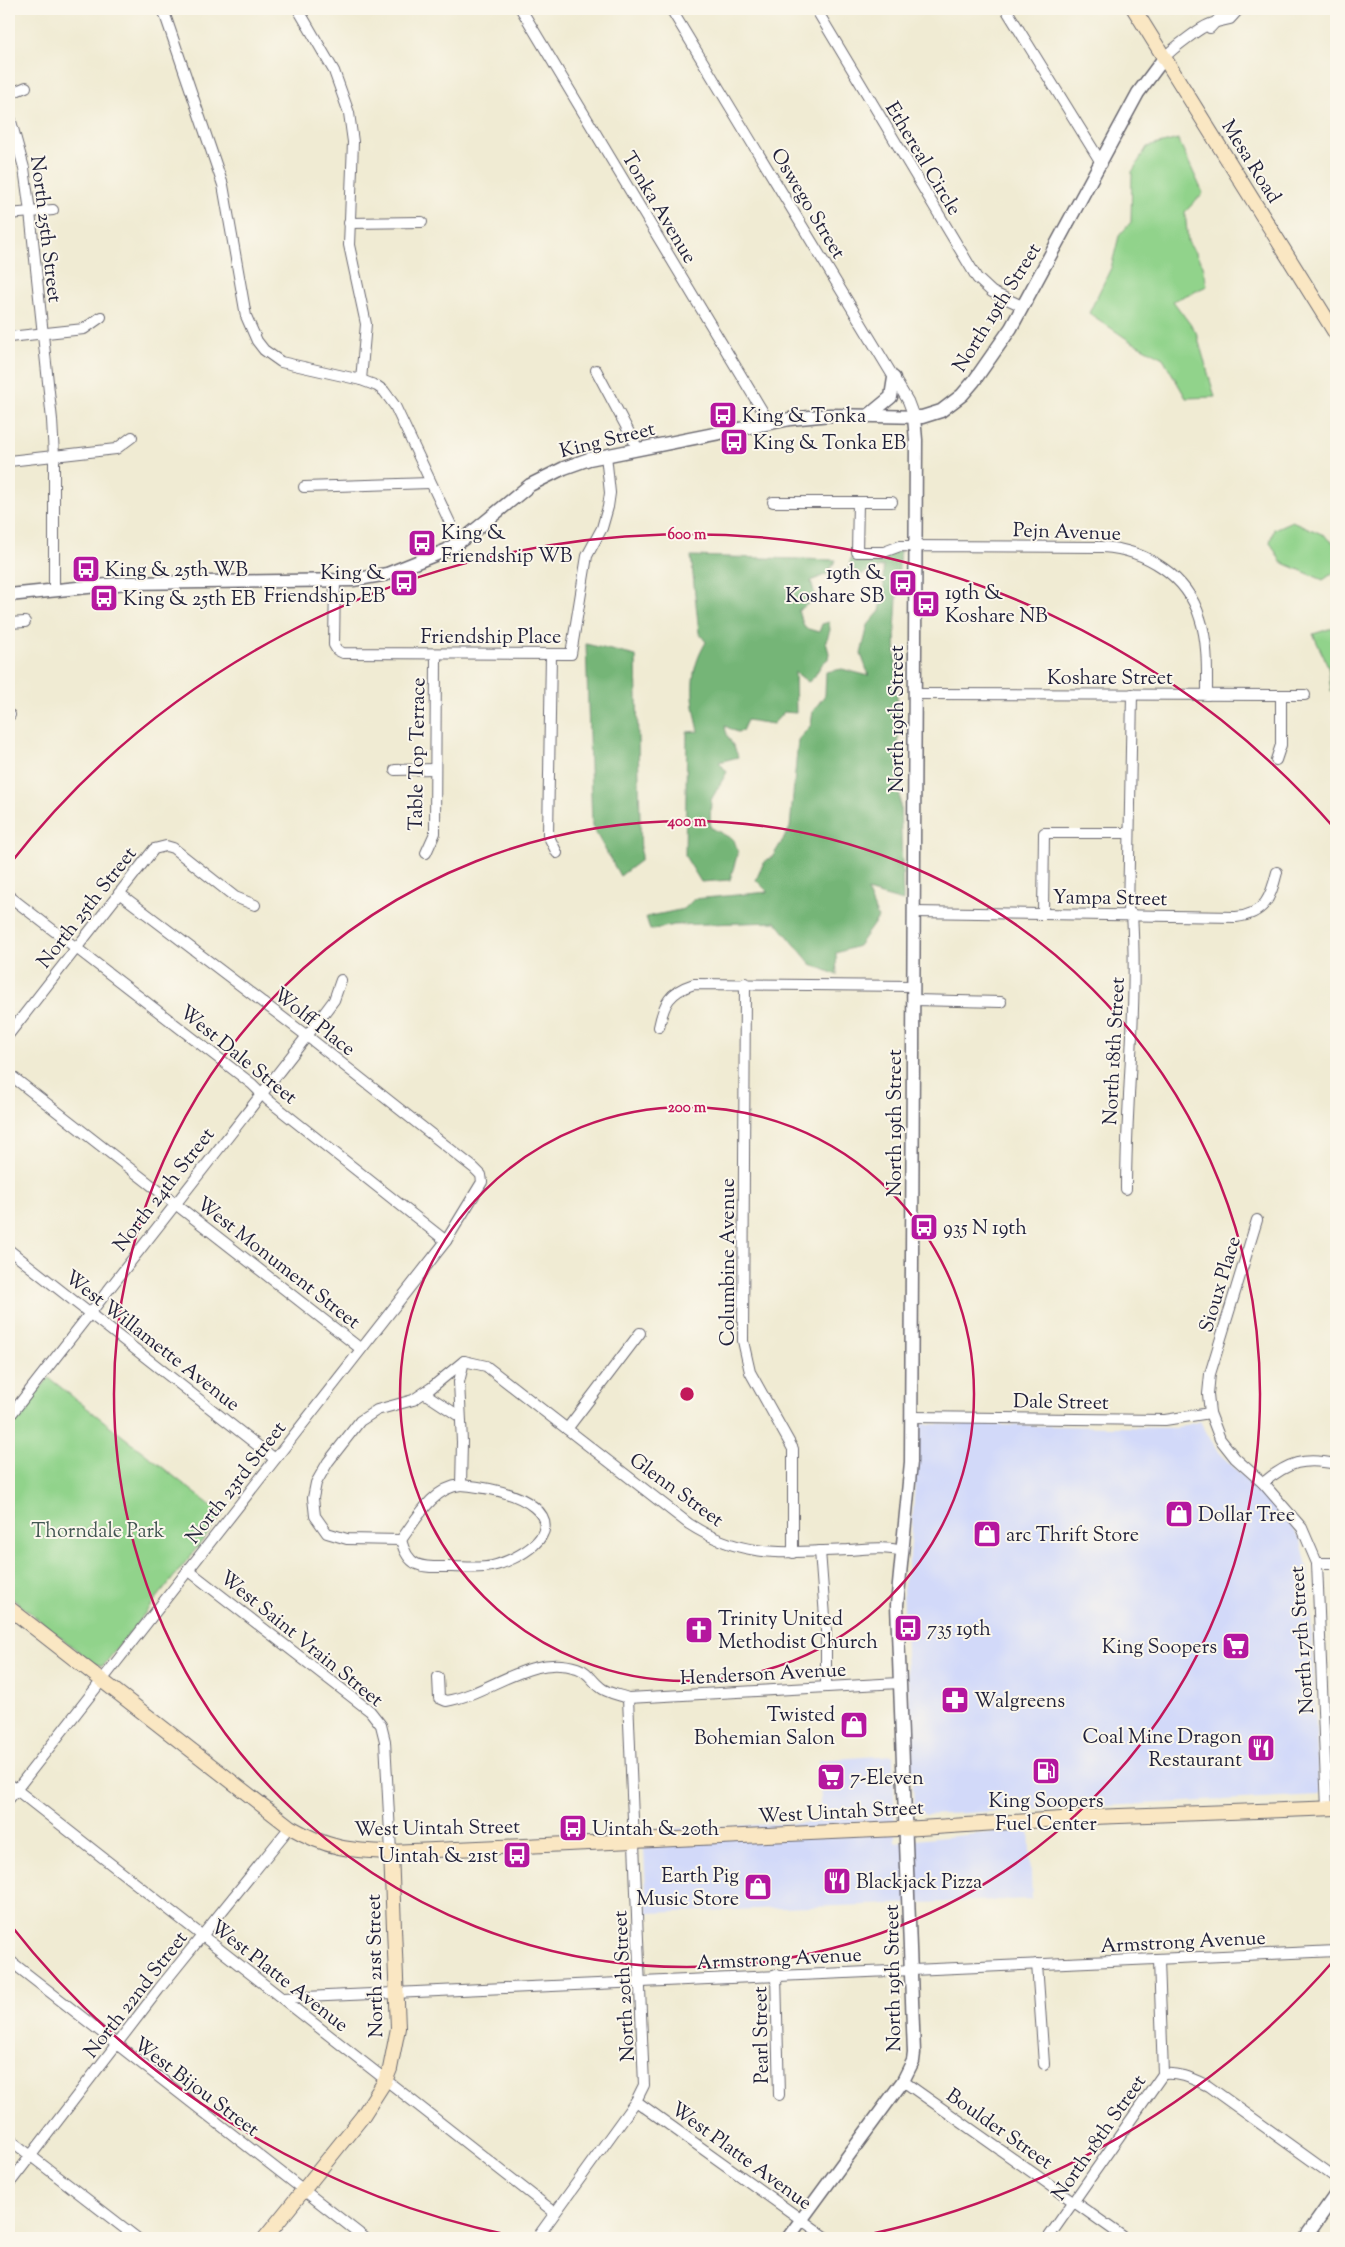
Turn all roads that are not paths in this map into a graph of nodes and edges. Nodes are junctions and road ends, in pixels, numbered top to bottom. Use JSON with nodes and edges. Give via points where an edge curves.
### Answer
{"nodes":[{"id":1,"x":163,"y":9,"type":"edge"},
{"id":2,"x":298,"y":9,"type":"edge"},
{"id":3,"x":521,"y":9,"type":"edge"},
{"id":4,"x":671,"y":9,"type":"edge"},
{"id":5,"x":816,"y":9,"type":"edge"},
{"id":6,"x":1006,"y":9,"type":"edge"},
{"id":7,"x":1134,"y":9,"type":"edge"},
{"id":8,"x":1234,"y":9,"type":"edge"},
{"id":9,"x":1239,"y":9,"type":"edge"},
{"id":10,"x":1215,"y":22,"type":"junction"},
{"id":11,"x":1164,"y":58,"type":"junction"},
{"id":12,"x":26,"y":87,"type":"dead end"},
{"id":13,"x":9,"y":94,"type":"edge"},
{"id":14,"x":9,"y":114,"type":"edge"},
{"id":15,"x":1102,"y":164,"type":"junction"},
{"id":16,"x":53,"y":210,"type":"dead end"},
{"id":17,"x":30,"y":212,"type":"junction"},
{"id":18,"x":9,"y":214,"type":"edge"},
{"id":19,"x":422,"y":222,"type":"dead end"},
{"id":20,"x":349,"y":223,"type":"junction"},
{"id":21,"x":1022,"y":306,"type":"junction"},
{"id":22,"x":100,"y":317,"type":"dead end"},
{"id":23,"x":42,"y":334,"type":"junction"},
{"id":24,"x":1336,"y":334,"type":"edge"},
{"id":25,"x":9,"y":338,"type":"edge"},
{"id":26,"x":596,"y":370,"type":"dead end"},
{"id":27,"x":894,"y":378,"type":"junction"},
{"id":28,"x":361,"y":380,"type":"junction"},
{"id":29,"x":868,"y":416,"type":"junction"},
{"id":30,"x":914,"y":417,"type":"junction"},
{"id":31,"x":769,"y":422,"type":"junction"},
{"id":32,"x":132,"y":438,"type":"dead end"},
{"id":33,"x":638,"y":449,"type":"junction"},
{"id":34,"x":606,"y":455,"type":"junction"},
{"id":35,"x":54,"y":456,"type":"junction"},
{"id":36,"x":9,"y":461,"type":"edge"},
{"id":37,"x":430,"y":483,"type":"junction"},
{"id":38,"x":304,"y":487,"type":"dead end"},
{"id":39,"x":774,"y":502,"type":"dead end"},
{"id":40,"x":858,"y":502,"type":"junction"},
{"id":41,"x":892,"y":502,"type":"dead end"},
{"id":42,"x":459,"y":542,"type":"junction"},
{"id":43,"x":915,"y":547,"type":"junction"},
{"id":44,"x":335,"y":580,"type":"junction"},
{"id":45,"x":54,"y":590,"type":"junction"},
{"id":46,"x":9,"y":595,"type":"edge"},
{"id":47,"x":25,"y":622,"type":"dead end"},
{"id":48,"x":9,"y":623,"type":"edge"},
{"id":49,"x":551,"y":654,"type":"junction"},
{"id":50,"x":436,"y":655,"type":"junction"},
{"id":51,"x":915,"y":694,"type":"junction"},
{"id":52,"x":1132,"y":694,"type":"junction"},
{"id":53,"x":1207,"y":695,"type":"junction"},
{"id":54,"x":1281,"y":695,"type":"junction"},
{"id":55,"x":1305,"y":695,"type":"dead end"},
{"id":56,"x":1276,"y":760,"type":"dead end"},
{"id":57,"x":434,"y":769,"type":"junction"},
{"id":58,"x":395,"y":770,"type":"dead end"},
{"id":59,"x":1129,"y":833,"type":"junction"},
{"id":60,"x":426,"y":853,"type":"dead end"},
{"id":61,"x":557,"y":853,"type":"dead end"},
{"id":62,"x":1277,"y":872,"type":"dead end"},
{"id":63,"x":119,"y":893,"type":"junction"},
{"id":64,"x":9,"y":896,"type":"edge"},
{"id":65,"x":255,"y":905,"type":"dead end"},
{"id":66,"x":915,"y":912,"type":"junction"},
{"id":67,"x":1043,"y":913,"type":"junction"},
{"id":68,"x":1130,"y":914,"type":"junction"},
{"id":69,"x":75,"y":949,"type":"junction"},
{"id":70,"x":341,"y":980,"type":"dead end"},
{"id":71,"x":745,"y":983,"type":"junction"},
{"id":72,"x":914,"y":986,"type":"junction"},
{"id":73,"x":914,"y":1000,"type":"junction"},
{"id":74,"x":1002,"y":1002,"type":"dead end"},
{"id":75,"x":659,"y":1027,"type":"dead end"},
{"id":76,"x":9,"y":1034,"type":"edge"},
{"id":77,"x":307,"y":1036,"type":"junction"},
{"id":78,"x":9,"y":1074,"type":"edge"},
{"id":79,"x":261,"y":1092,"type":"junction"},
{"id":80,"x":482,"y":1182,"type":"joint"},
{"id":81,"x":1126,"y":1189,"type":"dead end"},
{"id":82,"x":176,"y":1202,"type":"junction"},
{"id":83,"x":1257,"y":1220,"type":"dead end"},
{"id":84,"x":446,"y":1241,"type":"junction"},
{"id":85,"x":9,"y":1250,"type":"edge"},
{"id":86,"x":90,"y":1312,"type":"junction"},
{"id":87,"x":640,"y":1333,"type":"dead end"},
{"id":88,"x":361,"y":1349,"type":"junction"},
{"id":89,"x":1214,"y":1358,"type":"joint"},
{"id":90,"x":464,"y":1361,"type":"junction"},
{"id":91,"x":424,"y":1393,"type":"junction"},
{"id":92,"x":1210,"y":1413,"type":"junction"},
{"id":93,"x":460,"y":1416,"type":"junction"},
{"id":94,"x":9,"y":1417,"type":"edge"},
{"id":95,"x":911,"y":1417,"type":"junction"},
{"id":96,"x":567,"y":1429,"type":"junction"},
{"id":97,"x":274,"y":1459,"type":"junction"},
{"id":98,"x":1336,"y":1464,"type":"edge"},
{"id":99,"x":1263,"y":1483,"type":"junction"},
{"id":100,"x":461,"y":1485,"type":"junction"},
{"id":101,"x":401,"y":1540,"type":"junction"},
{"id":102,"x":820,"y":1551,"type":"junction"},
{"id":103,"x":902,"y":1551,"type":"junction"},
{"id":104,"x":793,"y":1553,"type":"junction"},
{"id":105,"x":1317,"y":1562,"type":"junction"},
{"id":106,"x":1336,"y":1563,"type":"edge"},
{"id":107,"x":188,"y":1570,"type":"junction"},
{"id":108,"x":9,"y":1608,"type":"edge"},
{"id":109,"x":438,"y":1677,"type":"dead end"},
{"id":110,"x":102,"y":1681,"type":"junction"},
{"id":111,"x":899,"y":1683,"type":"junction"},
{"id":112,"x":826,"y":1687,"type":"junction"},
{"id":113,"x":628,"y":1698,"type":"junction"},
{"id":114,"x":385,"y":1741,"type":"joint"},
{"id":115,"x":12,"y":1787,"type":"edge"},
{"id":116,"x":9,"y":1799,"type":"edge"},
{"id":117,"x":1332,"y":1809,"type":"edge"},
{"id":118,"x":290,"y":1827,"type":"junction"},
{"id":119,"x":906,"y":1828,"type":"junction"},
{"id":120,"x":635,"y":1840,"type":"junction"},
{"id":121,"x":391,"y":1852,"type":"junction"},
{"id":122,"x":202,"y":1935,"type":"junction"},
{"id":123,"x":1336,"y":1951,"type":"edge"},
{"id":124,"x":9,"y":1960,"type":"edge"},
{"id":125,"x":1159,"y":1960,"type":"junction"},
{"id":126,"x":1037,"y":1964,"type":"junction"},
{"id":127,"x":912,"y":1969,"type":"junction"},
{"id":128,"x":776,"y":1975,"type":"junction"},
{"id":129,"x":641,"y":1981,"type":"junction"},
{"id":130,"x":396,"y":1992,"type":"junction"},
{"id":131,"x":283,"y":1998,"type":"junction"},
{"id":132,"x":117,"y":2046,"type":"junction"},
{"id":133,"x":1044,"y":2064,"type":"dead end"},
{"id":134,"x":1163,"y":2074,"type":"junction"},
{"id":135,"x":385,"y":2081,"type":"junction"},
{"id":136,"x":903,"y":2081,"type":"junction"},
{"id":137,"x":779,"y":2095,"type":"dead end"},
{"id":138,"x":636,"y":2101,"type":"junction"},
{"id":139,"x":9,"y":2139,"type":"edge"},
{"id":140,"x":31,"y":2156,"type":"junction"},
{"id":141,"x":1336,"y":2178,"type":"edge"},
{"id":142,"x":9,"y":2184,"type":"edge"},
{"id":143,"x":303,"y":2189,"type":"junction"},
{"id":144,"x":1336,"y":2194,"type":"edge"},
{"id":145,"x":1074,"y":2201,"type":"junction"},
{"id":146,"x":554,"y":2212,"type":"junction"},
{"id":147,"x":801,"y":2220,"type":"junction"},
{"id":148,"x":137,"y":2238,"type":"edge"},
{"id":149,"x":265,"y":2238,"type":"edge"},
{"id":150,"x":365,"y":2238,"type":"edge"},
{"id":151,"x":537,"y":2238,"type":"edge"},
{"id":152,"x":788,"y":2238,"type":"edge"},
{"id":153,"x":827,"y":2238,"type":"edge"},
{"id":154,"x":1048,"y":2238,"type":"edge"},
{"id":155,"x":1125,"y":2238,"type":"edge"},
{"id":156,"x":1304,"y":2238,"type":"edge"}],
"edges":[{"from":1,"to":28,"type":"street","via":[[207,119],[229,204],[246,316],[258,342],[281,362]]},
{"from":2,"to":20,"type":"street","via":[[334,71],[349,113],[352,142]]},
{"from":3,"to":31,"type":"street","name":"Tonka Avenue"},
{"from":4,"to":27,"type":"street","name":"Oswego Street"},
{"from":5,"to":21,"type":"street","name":"Ethereal Circle","via":[[841,45],[977,278],[992,292]]},
{"from":6,"to":15,"type":"street"},
{"from":7,"to":11,"type":"main road","name":"Mesa Road"},
{"from":8,"to":10,"type":"street"},
{"from":9,"to":10,"type":"street","via":[[1228,20]]},
{"from":10,"to":11,"type":"street","via":[[1203,26]]},
{"from":11,"to":15,"type":"street","name":"North 19th Street","via":[[1138,93]]},
{"from":11,"to":24,"type":"main road","name":"Mesa Road"},
{"from":12,"to":13,"type":"street"},
{"from":14,"to":17,"type":"street","name":"North 25th Street","via":[[24,168]]},
{"from":15,"to":21,"type":"street","name":"North 19th Street"},
{"from":16,"to":17,"type":"street"},
{"from":17,"to":18,"type":"street"},
{"from":17,"to":23,"type":"street","name":"North 25th Street"},
{"from":19,"to":20,"type":"street"},
{"from":20,"to":28,"type":"street","via":[[349,246],[366,324]]},
{"from":21,"to":30,"type":"street","name":"North 19th Street","via":[[993,356],[962,395],[941,411]]},
{"from":22,"to":23,"type":"street","via":[[84,329]]},
{"from":23,"to":25,"type":"street"},
{"from":23,"to":35,"type":"street","name":"North 25th Street"},
{"from":26,"to":33,"type":"street"},
{"from":27,"to":29,"type":"street","via":[[891,397]]},
{"from":27,"to":30,"type":"street","name":"Oswego Street"},
{"from":28,"to":37,"type":"street","via":[[377,386],[390,398]]},
{"from":29,"to":30,"type":"street","name":"King Street"},
{"from":29,"to":31,"type":"street","name":"King Street","via":[[808,417]]},
{"from":30,"to":43,"type":"street","name":"North 19th Street"},
{"from":31,"to":33,"type":"street","name":"King Street"},
{"from":32,"to":35,"type":"street","via":[[116,449]]},
{"from":33,"to":34,"type":"street","name":"King Street"},
{"from":34,"to":42,"type":"street","name":"King Street","via":[[575,463],[530,485]]},
{"from":34,"to":49,"type":"street","name":"Friendship Place","via":[[610,493],[608,507],[602,528],[587,556],[571,654]]},
{"from":35,"to":36,"type":"street"},
{"from":35,"to":45,"type":"street","name":"North 25th Street"},
{"from":37,"to":38,"type":"street"},
{"from":37,"to":42,"type":"street"},
{"from":39,"to":40,"type":"street"},
{"from":40,"to":41,"type":"street"},
{"from":40,"to":43,"type":"street","name":"Pejn Avenue","via":[[858,552]]},
{"from":42,"to":44,"type":"street","name":"King Street","via":[[435,556],[387,574]]},
{"from":43,"to":51,"type":"street","name":"North 19th Street"},
{"from":43,"to":53,"type":"street","name":"Pejn Avenue","via":[[1103,547],[1141,555],[1177,580],[1200,617]]},
{"from":44,"to":45,"type":"street","name":"King Street","via":[[127,583]]},
{"from":44,"to":50,"type":"street","name":"Friendship Place","via":[[334,645],[337,650],[343,653]]},
{"from":45,"to":46,"type":"street","name":"King Street"},
{"from":47,"to":48,"type":"street"},
{"from":49,"to":50,"type":"street","name":"Friendship Place"},
{"from":49,"to":61,"type":"street","via":[[548,835]]},
{"from":50,"to":57,"type":"street","name":"Table Top Terrace"},
{"from":51,"to":52,"type":"street","name":"Koshare Street"},
{"from":51,"to":66,"type":"street","name":"North 19th Street"},
{"from":52,"to":53,"type":"street","name":"Koshare Street"},
{"from":52,"to":59,"type":"street","name":"North 18th Street"},
{"from":53,"to":54,"type":"street","name":"Koshare Street"},
{"from":54,"to":55,"type":"street","name":"Koshare Street"},
{"from":54,"to":56,"type":"street","via":[[1281,745]]},
{"from":57,"to":58,"type":"street"},
{"from":57,"to":60,"type":"street","name":"Table Top Terrace","via":[[435,833]]},
{"from":59,"to":67,"type":"street","via":[[1044,833]]},
{"from":59,"to":68,"type":"street","name":"North 18th Street"},
{"from":62,"to":68,"type":"street","name":"Yampa Street","via":[[1267,902],[1242,917]]},
{"from":63,"to":65,"type":"street","name":"North 25th Street","via":[[154,849],[166,846],[173,848],[235,897]]},
{"from":63,"to":69,"type":"street","name":"North 25th Street"},
{"from":63,"to":77,"type":"street","name":"Wolff Place"},
{"from":64,"to":69,"type":"street","name":"West Dale Street"},
{"from":66,"to":67,"type":"street","name":"Yampa Street"},
{"from":66,"to":72,"type":"street","name":"North 19th Street"},
{"from":67,"to":68,"type":"street","name":"Yampa Street"},
{"from":68,"to":81,"type":"street","name":"North 18th Street","via":[[1134,970],[1126,1115]]},
{"from":69,"to":76,"type":"street","name":"North 25th Street"},
{"from":69,"to":79,"type":"street","name":"West Dale Street"},
{"from":70,"to":77,"type":"street","name":"North 24th Street","via":[[334,1000]]},
{"from":71,"to":72,"type":"street"},
{"from":71,"to":75,"type":"street","via":[[703,982],[684,987],[663,1005]]},
{"from":71,"to":104,"type":"street","name":"Columbine Avenue","via":[[744,1353],[750,1372],[793,1449]]},
{"from":72,"to":73,"type":"street","name":"North 19th Street"},
{"from":73,"to":74,"type":"street"},
{"from":73,"to":95,"type":"street","name":"North 19th Street"},
{"from":77,"to":79,"type":"street","name":"North 24th Street"},
{"from":77,"to":80,"type":"street","name":"Wolff Place","via":[[474,1168],[481,1175]]},
{"from":78,"to":82,"type":"street","name":"West Monument Street"},
{"from":79,"to":82,"type":"street","name":"North 24th Street"},
{"from":79,"to":84,"type":"street","name":"West Dale Street"},
{"from":80,"to":84,"type":"street","name":"North 23rd Street"},
{"from":82,"to":86,"type":"street","name":"North 24th Street"},
{"from":82,"to":88,"type":"street","name":"West Monument Street"},
{"from":83,"to":89,"type":"street","name":"Sioux Place"},
{"from":84,"to":88,"type":"street","name":"North 23rd Street"},
{"from":85,"to":86,"type":"street","name":"West Willamette Avenue"},
{"from":86,"to":94,"type":"street","name":"North 24th Street"},
{"from":86,"to":97,"type":"street","name":"West Willamette Avenue"},
{"from":87,"to":96,"type":"street"},
{"from":88,"to":97,"type":"street","name":"North 23rd Street"},
{"from":89,"to":92,"type":"street","name":"North 17th Street","via":[[1208,1394]]},
{"from":90,"to":91,"type":"street"},
{"from":90,"to":93,"type":"street","via":[[459,1382]]},
{"from":90,"to":96,"type":"street","name":"Glenn Street","via":[[486,1366]]},
{"from":91,"to":93,"type":"street"},
{"from":91,"to":101,"type":"street","via":[[408,1402],[377,1410],[360,1421],[322,1469],[314,1491],[315,1516],[326,1533],[347,1539]]},
{"from":92,"to":95,"type":"street","name":"Dale Street","via":[[1165,1420]]},
{"from":92,"to":99,"type":"street","name":"North 17th Street","via":[[1224,1444]]},
{"from":93,"to":100,"type":"street"},
{"from":95,"to":103,"type":"street","name":"North 19th Street","via":[[909,1496]]},
{"from":96,"to":104,"type":"street","name":"Glenn Street","via":[[689,1524],[712,1538],[749,1550]]},
{"from":97,"to":107,"type":"street","name":"North 23rd Street"},
{"from":98,"to":99,"type":"street","via":[[1303,1461],[1286,1466]]},
{"from":99,"to":105,"type":"street","name":"North 17th Street","via":[[1302,1528]]},
{"from":100,"to":101,"type":"street","via":[[450,1487],[433,1498]]},
{"from":100,"to":101,"type":"street","via":[[507,1494],[535,1507],[543,1521],[538,1542],[529,1551],[493,1566],[427,1567],[411,1561]]},
{"from":102,"to":103,"type":"street","name":"Glenn Street","via":[[882,1548]]},
{"from":102,"to":104,"type":"street","name":"Glenn Street"},
{"from":102,"to":112,"type":"street","via":[[826,1630]]},
{"from":103,"to":111,"type":"street","name":"North 19th Street","via":[[897,1604]]},
{"from":105,"to":106,"type":"street"},
{"from":105,"to":117,"type":"street","name":"North 17th Street"},
{"from":107,"to":110,"type":"street","name":"North 23rd Street"},
{"from":107,"to":114,"type":"street","name":"West Saint Vrain Street","via":[[370,1711],[381,1725]]},
{"from":108,"to":110,"type":"main road","name":"West Uintah Street"},
{"from":109,"to":113,"type":"street","via":[[439,1698],[446,1701],[526,1670],[565,1666],[588,1673],[603,1689]]},
{"from":110,"to":115,"type":"street","name":"North 23rd Street"},
{"from":110,"to":118,"type":"main road","name":"West Uintah Street"},
{"from":111,"to":112,"type":"street","name":"Henderson Avenue"},
{"from":111,"to":119,"type":"street","name":"North 19th Street"},
{"from":112,"to":113,"type":"street","name":"Henderson Avenue"},
{"from":113,"to":120,"type":"street","name":"North 20th Street"},
{"from":114,"to":121,"type":"street","name":"North 21st Street"},
{"from":115,"to":116,"type":"street","name":"North 23rd Street"},
{"from":115,"to":122,"type":"street","name":"West Platte Avenue"},
{"from":117,"to":119,"type":"main road","name":"West Uintah Street","via":[[1092,1817]]},
{"from":118,"to":121,"type":"main road","name":"West Uintah Street","via":[[325,1845],[347,1850]]},
{"from":118,"to":122,"type":"street","name":"North 22nd Street"},
{"from":119,"to":120,"type":"main road","name":"West Uintah Street"},
{"from":119,"to":127,"type":"street","name":"North 19th Street"},
{"from":120,"to":121,"type":"main road","name":"West Uintah Street"},
{"from":120,"to":129,"type":"street","name":"North 20th Street"},
{"from":121,"to":130,"type":"main road","name":"North 21st Street"},
{"from":122,"to":131,"type":"street","name":"West Platte Avenue"},
{"from":122,"to":132,"type":"street","name":"North 22nd Street"},
{"from":123,"to":125,"type":"street","name":"Armstrong Avenue"},
{"from":124,"to":132,"type":"street","name":"West Bijou Street"},
{"from":125,"to":126,"type":"street","name":"Armstrong Avenue"},
{"from":125,"to":134,"type":"street","name":"North 18th Street"},
{"from":126,"to":127,"type":"street","name":"Armstrong Avenue"},
{"from":126,"to":133,"type":"street"},
{"from":127,"to":128,"type":"street","name":"Armstrong Avenue"},
{"from":127,"to":136,"type":"street","name":"North 19th Street","via":[[914,2053]]},
{"from":128,"to":129,"type":"street","name":"Armstrong Avenue"},
{"from":128,"to":137,"type":"street","name":"Pearl Street"},
{"from":129,"to":130,"type":"street","name":"Armstrong Avenue"},
{"from":129,"to":138,"type":"street","name":"North 20th Street","via":[[645,2076],[642,2092]]},
{"from":130,"to":131,"type":"street","name":"Armstrong Avenue"},
{"from":130,"to":135,"type":"main road","name":"North 21st Street","via":[[398,2028],[394,2055]]},
{"from":131,"to":135,"type":"street","name":"West Platte Avenue"},
{"from":132,"to":140,"type":"street","name":"North 22nd Street"},
{"from":132,"to":143,"type":"street","name":"West Bijou Street"},
{"from":134,"to":141,"type":"street","via":[[1185,2076],[1208,2086]]},
{"from":134,"to":145,"type":"street","name":"North 18th Street"},
{"from":135,"to":143,"type":"main road","name":"North 21st Street","via":[[362,2117]]},
{"from":135,"to":146,"type":"street","name":"West Platte Avenue"},
{"from":136,"to":145,"type":"street","name":"Boulder Street"},
{"from":136,"to":147,"type":"street","name":"North 19th Street"},
{"from":138,"to":146,"type":"street","name":"North 20th Street"},
{"from":138,"to":147,"type":"street","name":"West Platte Avenue"},
{"from":139,"to":140,"type":"street"},
{"from":140,"to":142,"type":"street","name":"North 22nd Street"},
{"from":140,"to":148,"type":"street"},
{"from":143,"to":149,"type":"main road","name":"North 21st Street"},
{"from":143,"to":150,"type":"street","name":"West Bijou Street"},
{"from":144,"to":156,"type":"street"},
{"from":145,"to":154,"type":"street","name":"North 18th Street"},
{"from":145,"to":155,"type":"street","name":"Boulder Street"},
{"from":146,"to":151,"type":"street","name":"North 20th Street"},
{"from":147,"to":152,"type":"street","name":"North 19th Street"},
{"from":147,"to":153,"type":"street","name":"West Platte Avenue"}]}
